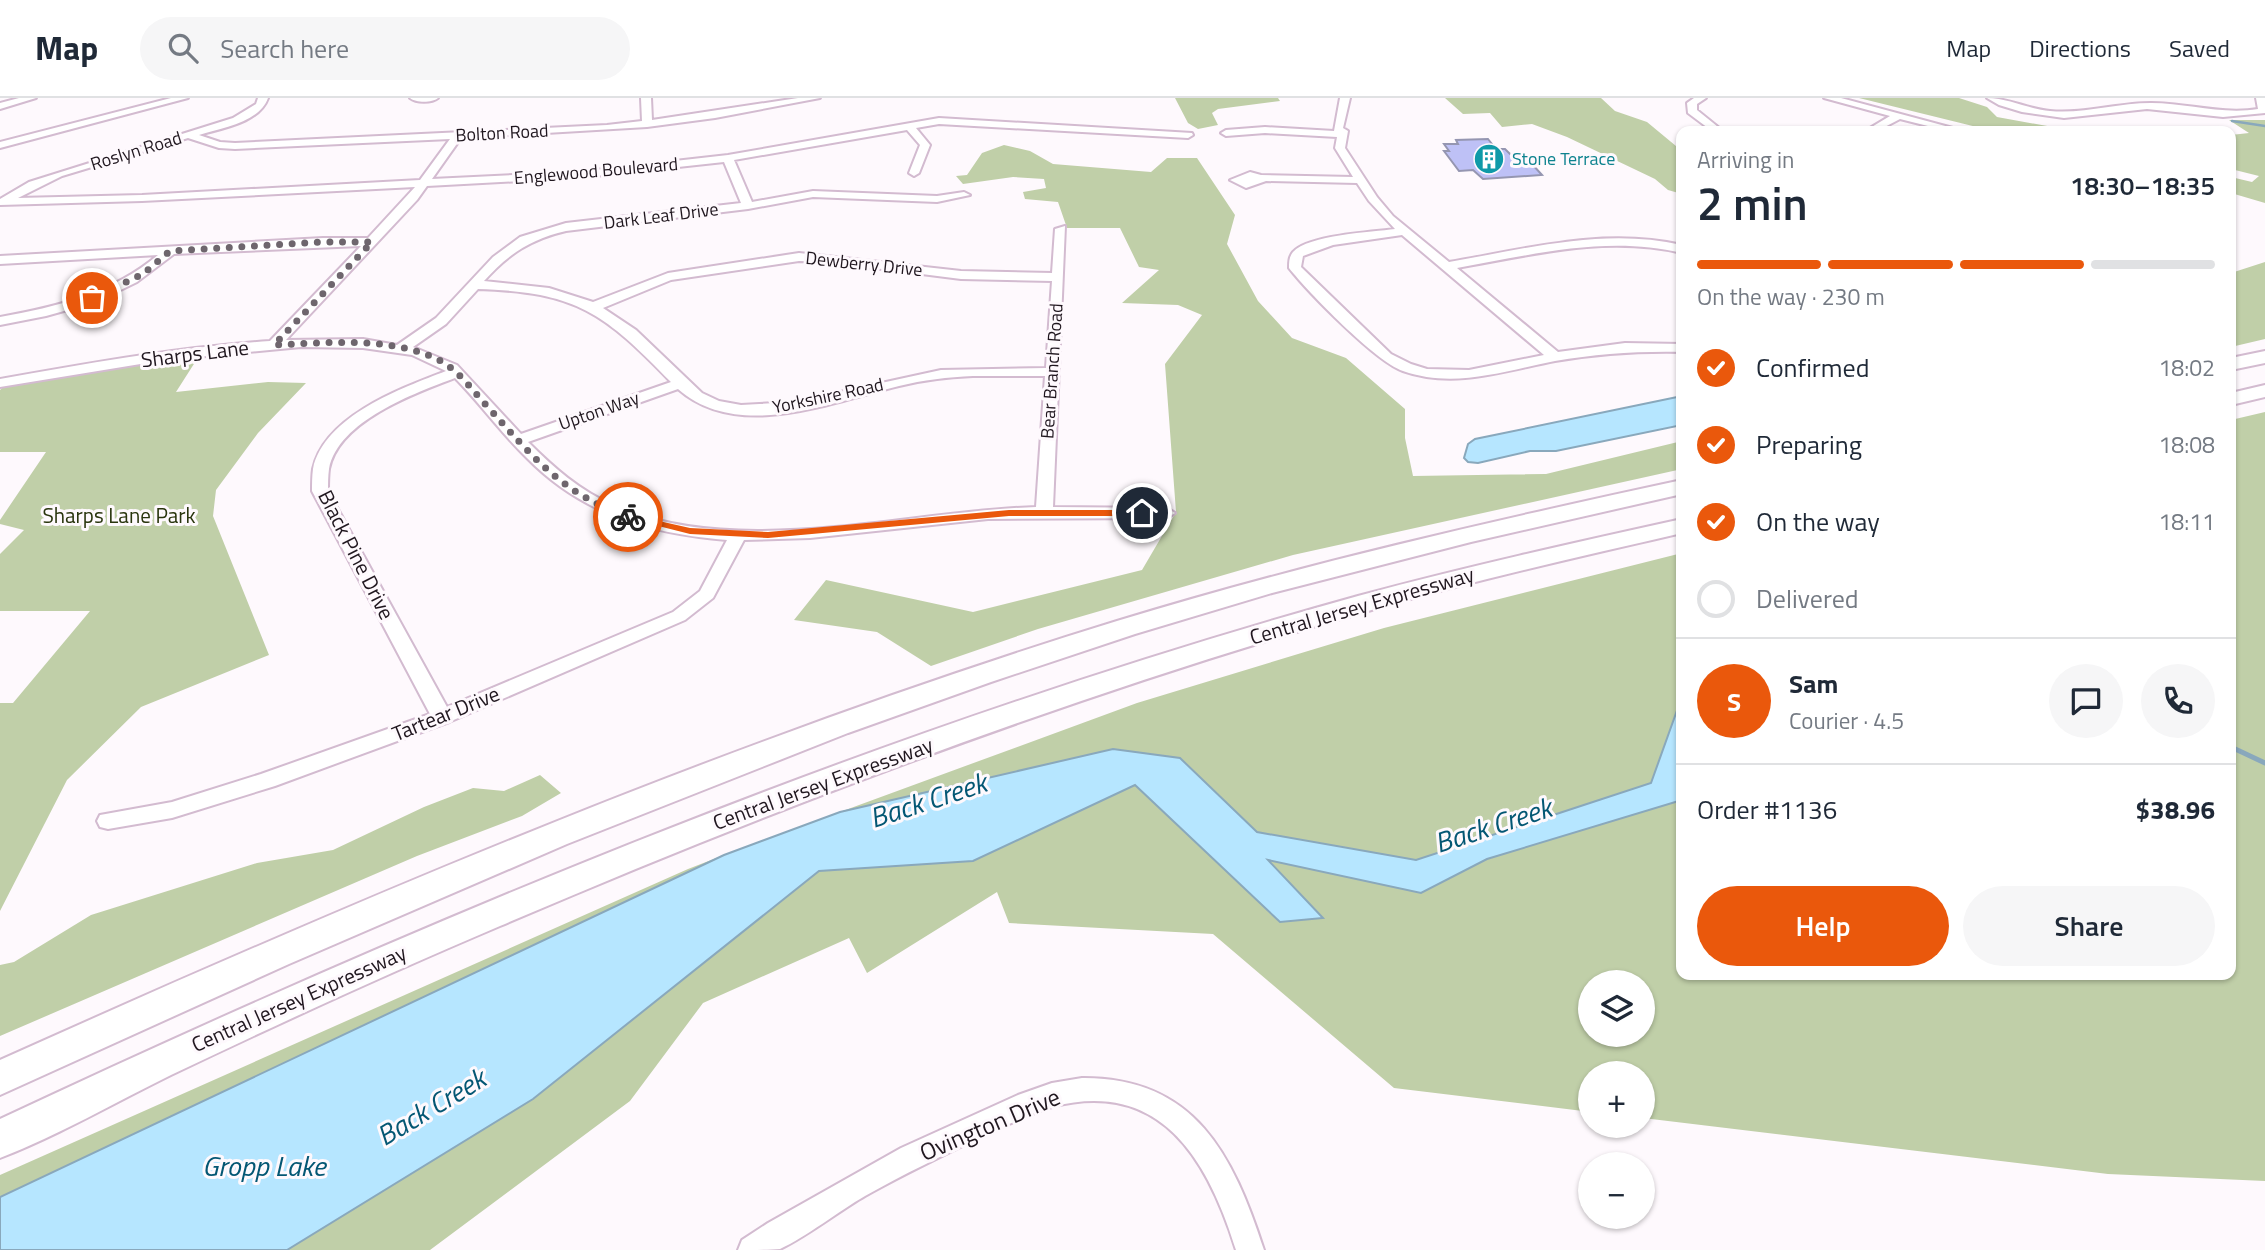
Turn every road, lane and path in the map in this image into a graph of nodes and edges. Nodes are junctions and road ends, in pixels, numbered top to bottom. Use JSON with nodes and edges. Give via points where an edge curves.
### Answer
{"nodes":[{"id":1,"x":31,"y":98,"type":"edge"},
{"id":2,"x":183,"y":98,"type":"edge"},
{"id":3,"x":263,"y":98,"type":"edge"},
{"id":4,"x":415,"y":98,"type":"edge"},
{"id":5,"x":433,"y":98,"type":"edge"},
{"id":6,"x":646,"y":98,"type":"edge"},
{"id":7,"x":814,"y":98,"type":"edge"},
{"id":8,"x":1345,"y":98,"type":"edge"},
{"id":9,"x":1356,"y":98,"type":"edge"},
{"id":10,"x":1701,"y":98,"type":"edge"},
{"id":11,"x":1829,"y":98,"type":"edge"},
{"id":12,"x":1992,"y":98,"type":"edge"},
{"id":13,"x":2262,"y":98,"type":"edge"},
{"id":14,"x":0,"y":106,"type":"edge"},
{"id":15,"x":1898,"y":116,"type":"junction"},
{"id":16,"x":647,"y":124,"type":"junction"},
{"id":17,"x":908,"y":125,"type":"junction"},
{"id":18,"x":1712,"y":126,"type":"edge"},
{"id":19,"x":1879,"y":126,"type":"edge"},
{"id":20,"x":1939,"y":126,"type":"edge"},
{"id":21,"x":1226,"y":133,"type":"dead end"},
{"id":22,"x":1342,"y":133,"type":"junction"},
{"id":23,"x":190,"y":135,"type":"junction"},
{"id":24,"x":457,"y":135,"type":"junction"},
{"id":25,"x":1188,"y":135,"type":"dead end"},
{"id":26,"x":0,"y":145,"type":"edge"},
{"id":27,"x":728,"y":158,"type":"junction"},
{"id":28,"x":914,"y":173,"type":"dead end"},
{"id":29,"x":1260,"y":178,"type":"dead end"},
{"id":30,"x":1360,"y":180,"type":"junction"},
{"id":31,"x":423,"y":184,"type":"junction"},
{"id":32,"x":964,"y":194,"type":"dead end"},
{"id":33,"x":2,"y":202,"type":"edge"},
{"id":34,"x":748,"y":206,"type":"junction"},
{"id":35,"x":1061,"y":229,"type":"dead end"},
{"id":36,"x":1406,"y":231,"type":"junction"},
{"id":37,"x":372,"y":242,"type":"junction"},
{"id":38,"x":1676,"y":248,"type":"edge"},
{"id":39,"x":170,"y":251,"type":"junction"},
{"id":40,"x":0,"y":260,"type":"edge"},
{"id":41,"x":1450,"y":266,"type":"junction"},
{"id":42,"x":1058,"y":277,"type":"junction"},
{"id":43,"x":474,"y":285,"type":"junction"},
{"id":44,"x":593,"y":307,"type":"junction"},
{"id":45,"x":0,"y":321,"type":"edge"},
{"id":46,"x":274,"y":345,"type":"junction"},
{"id":47,"x":401,"y":348,"type":"junction"},
{"id":48,"x":1676,"y":348,"type":"edge"},
{"id":49,"x":2265,"y":356,"type":"edge"},
{"id":50,"x":1555,"y":357,"type":"junction"},
{"id":51,"x":2236,"y":363,"type":"edge"},
{"id":52,"x":456,"y":372,"type":"junction"},
{"id":53,"x":1052,"y":372,"type":"junction"},
{"id":54,"x":0,"y":383,"type":"edge"},
{"id":55,"x":681,"y":383,"type":"junction"},
{"id":56,"x":2265,"y":391,"type":"edge"},
{"id":57,"x":2236,"y":398,"type":"edge"},
{"id":58,"x":518,"y":440,"type":"junction"},
{"id":59,"x":1676,"y":488,"type":"edge"},
{"id":60,"x":1044,"y":513,"type":"junction"},
{"id":61,"x":1167,"y":513,"type":"dead end"},
{"id":62,"x":1676,"y":527,"type":"edge"},
{"id":63,"x":738,"y":535,"type":"junction"},
{"id":64,"x":442,"y":717,"type":"junction"},
{"id":65,"x":108,"y":821,"type":"dead end"},
{"id":66,"x":0,"y":1078,"type":"edge"},
{"id":67,"x":0,"y":1139,"type":"edge"},
{"id":68,"x":752,"y":1250,"type":"edge"},
{"id":69,"x":1250,"y":1250,"type":"edge"}],
"edges":[{"from":1,"to":14,"type":"street"},
{"from":2,"to":26,"type":"street"},
{"from":3,"to":23,"type":"street","name":"Roslyn Road","via":[[247,115]]},
{"from":4,"to":5,"type":"street"},
{"from":6,"to":16,"type":"street"},
{"from":7,"to":16,"type":"street","name":"Bolton Road"},
{"from":8,"to":22,"type":"street","via":[[1338,129]]},
{"from":9,"to":22,"type":"street","via":[[1349,129]]},
{"from":10,"to":18,"type":"street","via":[[1692,103],[1692,111]]},
{"from":11,"to":15,"type":"street"},
{"from":12,"to":13,"type":"street","via":[[2062,114],[2153,106],[2225,116],[2263,111]]},
{"from":15,"to":19,"type":"street"},
{"from":15,"to":20,"type":"street"},
{"from":16,"to":24,"type":"street","name":"Bolton Road"},
{"from":17,"to":25,"type":"street","name":"Englewood Boulevard","via":[[970,121]]},
{"from":17,"to":27,"type":"street","name":"Englewood Boulevard"},
{"from":17,"to":28,"type":"street","via":[[925,145]]},
{"from":21,"to":22,"type":"street"},
{"from":22,"to":30,"type":"street","via":[[1339,148]]},
{"from":23,"to":24,"type":"street","name":"Bolton Road","via":[[234,146]]},
{"from":23,"to":33,"type":"street","name":"Roslyn Road","via":[[51,176]]},
{"from":24,"to":31,"type":"street"},
{"from":27,"to":31,"type":"street","name":"Englewood Boulevard","via":[[598,173]]},
{"from":27,"to":34,"type":"street"},
{"from":29,"to":30,"type":"street"},
{"from":30,"to":36,"type":"street","via":[[1389,218]]},
{"from":31,"to":33,"type":"street","name":"Englewood Boulevard"},
{"from":31,"to":37,"type":"street"},
{"from":32,"to":34,"type":"street","name":"Dark Leaf Drive","via":[[937,199],[813,194]]},
{"from":34,"to":43,"type":"street","name":"Dark Leaf Drive","via":[[539,233],[508,247]]},
{"from":35,"to":42,"type":"street","name":"Bear Branch Road"},
{"from":36,"to":41,"type":"street"},
{"from":36,"to":50,"type":"street","via":[[1318,244],[1301,250],[1295,268],[1401,367],[1450,376]]},
{"from":37,"to":39,"type":"street"},
{"from":37,"to":46,"type":"street"},
{"from":38,"to":41,"type":"street","via":[[1638,240],[1604,240]]},
{"from":39,"to":40,"type":"street"},
{"from":39,"to":45,"type":"street","via":[[143,274],[111,291],[48,312]]},
{"from":41,"to":50,"type":"street"},
{"from":42,"to":44,"type":"street","name":"Dewberry Drive","via":[[961,275],[799,257],[668,277]]},
{"from":42,"to":53,"type":"street","name":"Bear Branch Road"},
{"from":43,"to":44,"type":"street","name":"Yorkshire Road","via":[[545,289]]},
{"from":43,"to":47,"type":"street","name":"Dark Leaf Drive","via":[[441,321]]},
{"from":44,"to":55,"type":"street","name":"Yorkshire Road","via":[[627,330]]},
{"from":46,"to":47,"type":"street","name":"Sharps Lane"},
{"from":46,"to":54,"type":"street","name":"Sharps Lane","via":[[153,358]]},
{"from":47,"to":52,"type":"street","name":"Sharps Lane","via":[[437,359]]},
{"from":48,"to":50,"type":"street","via":[[1625,346]]},
{"from":49,"to":51,"type":"highway"},
{"from":52,"to":58,"type":"street","name":"Sharps Lane"},
{"from":52,"to":64,"type":"street","name":"Black Pine Drive","via":[[385,402],[349,427],[328,451],[318,479],[320,491]]},
{"from":53,"to":55,"type":"street","name":"Yorkshire Road","via":[[942,373],[766,410],[717,406]]},
{"from":53,"to":60,"type":"street","name":"Bear Branch Road"},
{"from":55,"to":58,"type":"street","name":"Upton Way"},
{"from":56,"to":57,"type":"highway"},
{"from":58,"to":63,"type":"street","name":"Sharps Lane","via":[[563,485],[608,509],[662,526]]},
{"from":59,"to":66,"type":"highway","name":"Central Jersey Expressway","via":[[1346,565],[1125,628],[906,700],[568,829]]},
{"from":60,"to":61,"type":"street","name":"Sharps Lane"},
{"from":60,"to":63,"type":"street","name":"Sharps Lane"},
{"from":62,"to":67,"type":"highway","name":"Central Jersey Expressway","via":[[1322,615],[1077,693],[783,797],[451,931]]},
{"from":63,"to":64,"type":"street","name":"Tartear Drive","via":[[708,594],[679,616]]},
{"from":64,"to":65,"type":"street","name":"Tartear Drive","via":[[172,810]]},
{"from":68,"to":69,"type":"street","name":"Ovington Drive","via":[[866,1181],[946,1140],[1050,1096],[1088,1089],[1136,1096],[1161,1107],[1188,1128],[1223,1184]]}]}
